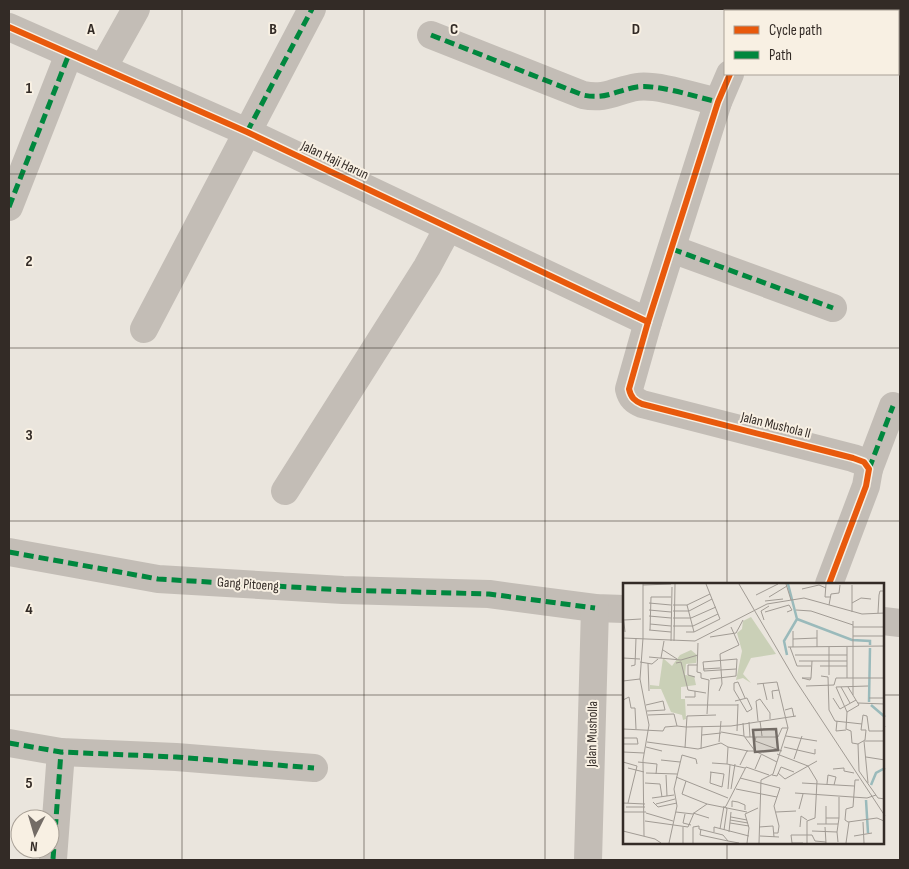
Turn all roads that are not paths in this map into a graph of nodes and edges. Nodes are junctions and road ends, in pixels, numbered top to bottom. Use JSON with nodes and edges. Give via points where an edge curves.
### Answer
{"nodes":[{"id":1,"x":136,"y":9,"type":"edge"},
{"id":2,"x":312,"y":9,"type":"edge"},
{"id":3,"x":9,"y":27,"type":"edge"},
{"id":4,"x":432,"y":35,"type":"dead end"},
{"id":5,"x":69,"y":54,"type":"junction"},
{"id":6,"x":103,"y":68,"type":"junction"},
{"id":7,"x":730,"y":75,"type":"edge"},
{"id":8,"x":718,"y":102,"type":"junction"},
{"id":9,"x":247,"y":132,"type":"junction"},
{"id":10,"x":9,"y":208,"type":"edge"},
{"id":11,"x":448,"y":228,"type":"junction"},
{"id":12,"x":672,"y":248,"type":"junction"},
{"id":13,"x":833,"y":308,"type":"dead end"},
{"id":14,"x":648,"y":322,"type":"junction"},
{"id":15,"x":144,"y":329,"type":"dead end"},
{"id":16,"x":893,"y":406,"type":"dead end"},
{"id":17,"x":869,"y":469,"type":"junction"},
{"id":18,"x":285,"y":491,"type":"dead end"},
{"id":19,"x":9,"y":552,"type":"edge"},
{"id":20,"x":829,"y":583,"type":"edge"},
{"id":21,"x":595,"y":608,"type":"junction"},
{"id":22,"x":623,"y":609,"type":"edge"},
{"id":23,"x":884,"y":621,"type":"edge"},
{"id":24,"x":900,"y":623,"type":"edge"},
{"id":25,"x":9,"y":743,"type":"edge"},
{"id":26,"x":61,"y":752,"type":"junction"},
{"id":27,"x":314,"y":768,"type":"dead end"},
{"id":28,"x":57,"y":809,"type":"edge"},
{"id":29,"x":588,"y":860,"type":"edge"}],
"edges":[{"from":1,"to":6,"type":"street"},
{"from":2,"to":9,"type":"street"},
{"from":3,"to":5,"type":"street","name":"Jalan Haji Harun"},
{"from":4,"to":8,"type":"street","via":[[584,95],[604,96],[637,87]]},
{"from":5,"to":6,"type":"street","name":"Jalan Haji Harun"},
{"from":5,"to":10,"type":"street"},
{"from":6,"to":9,"type":"street","name":"Jalan Haji Harun"},
{"from":7,"to":8,"type":"street"},
{"from":8,"to":12,"type":"street"},
{"from":9,"to":11,"type":"street","name":"Jalan Haji Harun"},
{"from":9,"to":15,"type":"street"},
{"from":11,"to":14,"type":"street","name":"Jalan Haji Harun"},
{"from":11,"to":18,"type":"street"},
{"from":12,"to":13,"type":"street"},
{"from":12,"to":14,"type":"street"},
{"from":14,"to":17,"type":"street","name":"Jalan Mushola II","via":[[629,389],[632,398],[853,458],[864,462]]},
{"from":16,"to":17,"type":"street"},
{"from":17,"to":20,"type":"street","via":[[866,486]]},
{"from":19,"to":21,"type":"street","name":"Gang Pitoeng","via":[[158,579],[343,590],[489,594]]},
{"from":21,"to":22,"type":"street"},
{"from":21,"to":29,"type":"street","name":"Jalan Musholla"},
{"from":23,"to":24,"type":"street"},
{"from":25,"to":26,"type":"street"},
{"from":26,"to":27,"type":"street"},
{"from":26,"to":28,"type":"street"}]}
